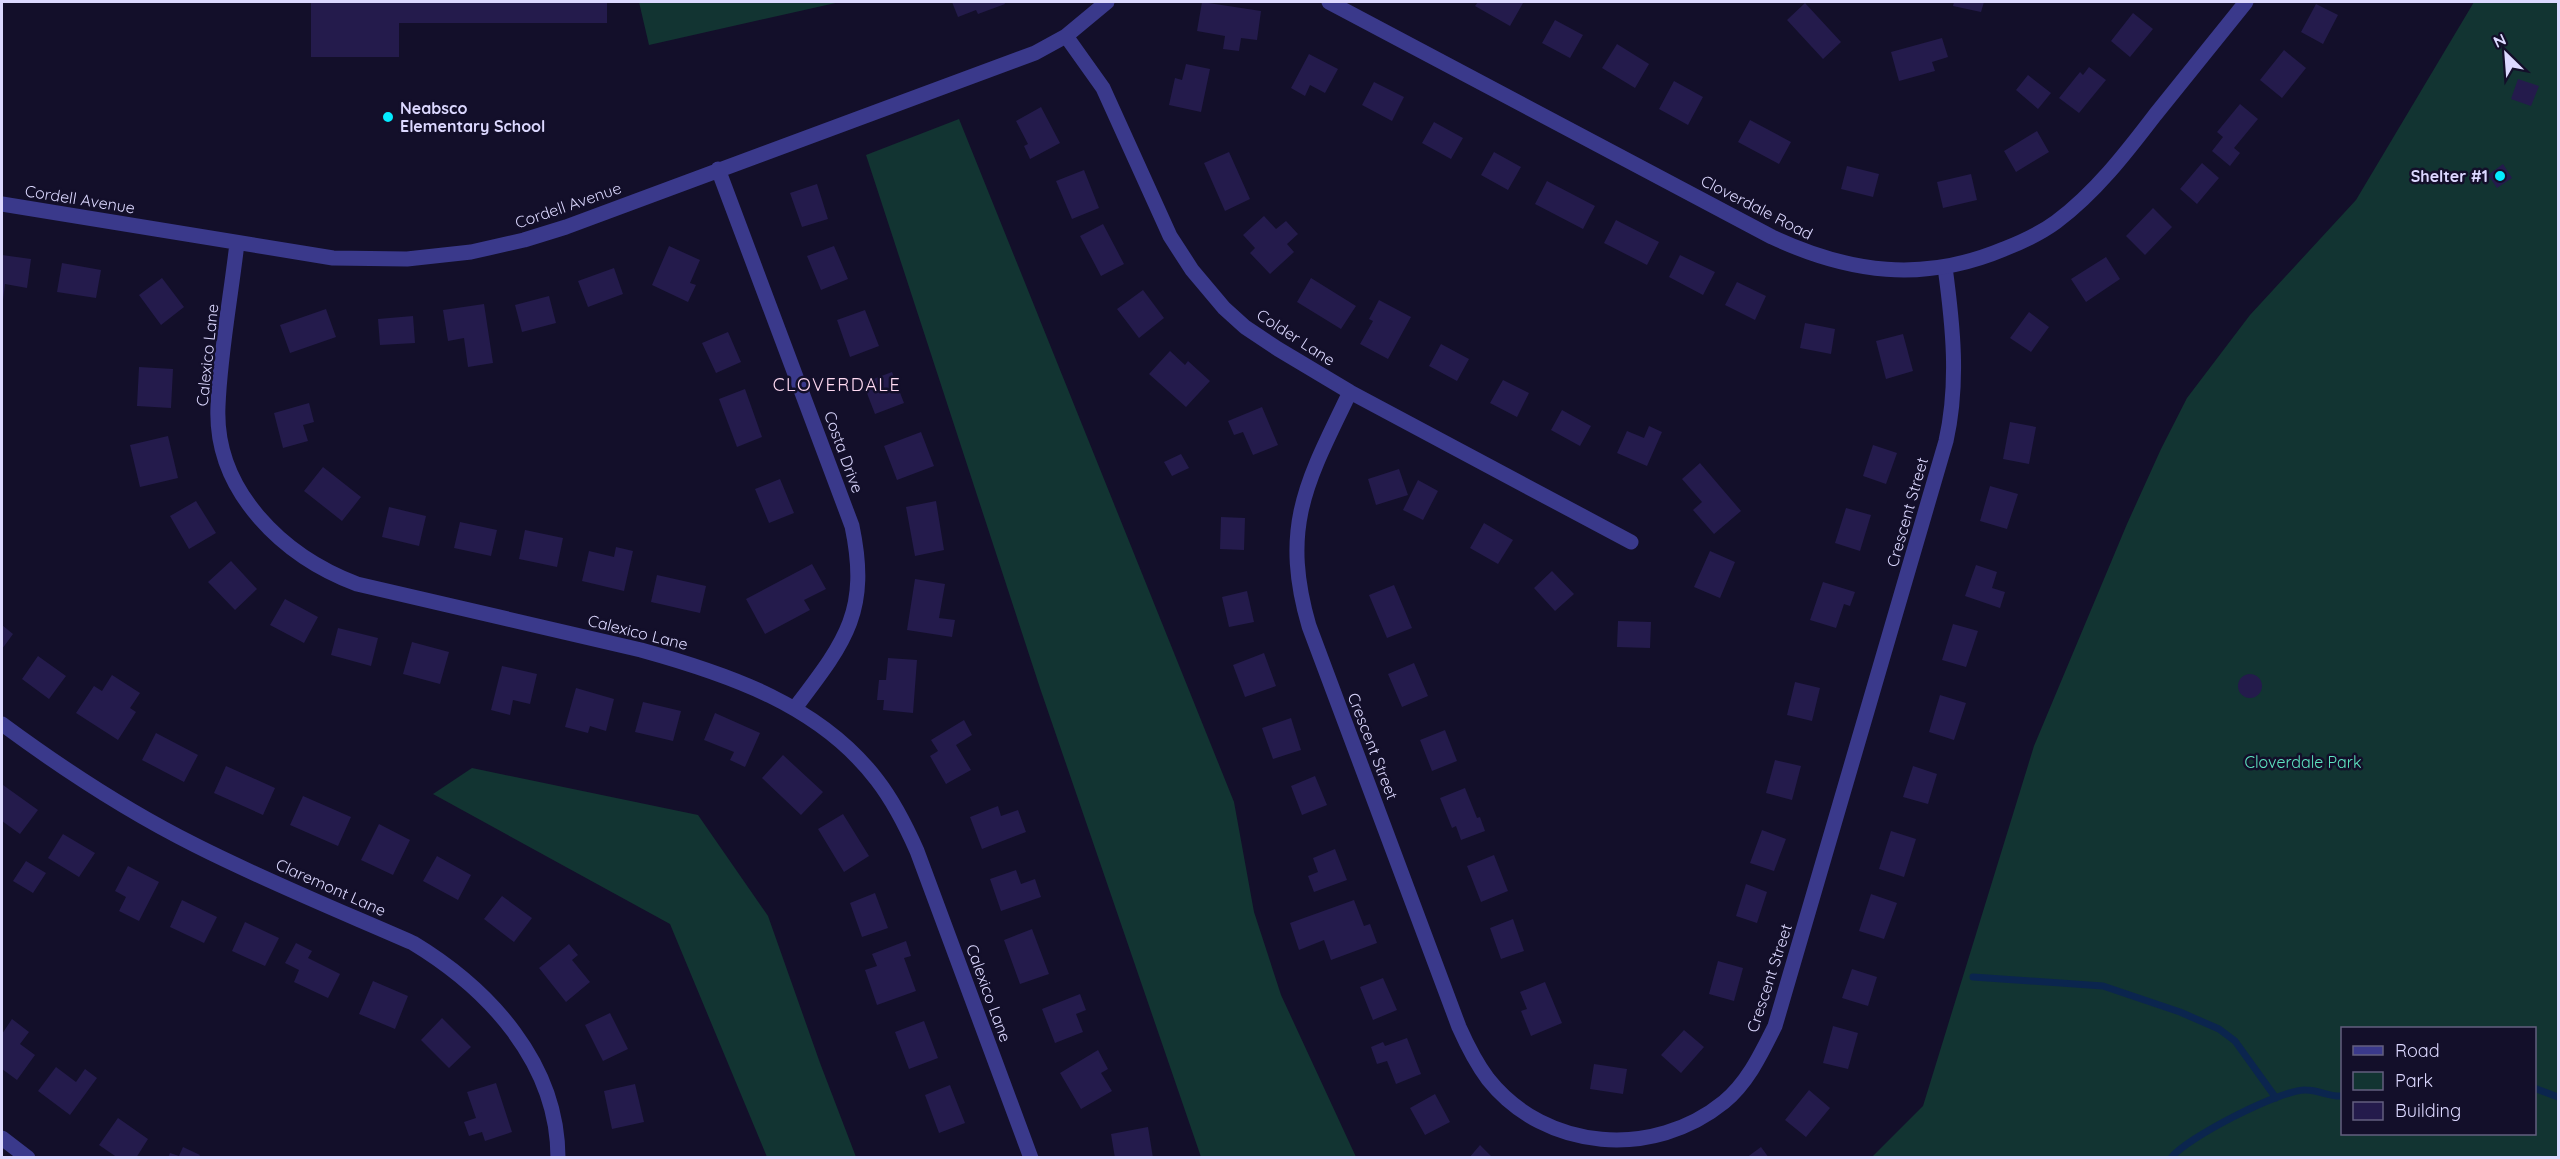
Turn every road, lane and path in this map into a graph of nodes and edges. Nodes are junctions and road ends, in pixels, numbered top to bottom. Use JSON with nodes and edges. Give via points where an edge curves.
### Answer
{"nodes":[{"id":1,"x":1107,"y":2,"type":"edge"},
{"id":2,"x":1329,"y":2,"type":"edge"},
{"id":3,"x":2246,"y":2,"type":"edge"},
{"id":4,"x":1066,"y":36,"type":"junction"},
{"id":5,"x":718,"y":169,"type":"junction"},
{"id":6,"x":2,"y":204,"type":"edge"},
{"id":7,"x":237,"y":243,"type":"junction"},
{"id":8,"x":1945,"y":267,"type":"junction"},
{"id":9,"x":1350,"y":392,"type":"junction"},
{"id":10,"x":1631,"y":542,"type":"dead end"},
{"id":11,"x":795,"y":708,"type":"junction"},
{"id":12,"x":2,"y":724,"type":"edge"},
{"id":13,"x":2,"y":1138,"type":"edge"},
{"id":14,"x":28,"y":1158,"type":"edge"},
{"id":15,"x":558,"y":1158,"type":"edge"},
{"id":16,"x":1031,"y":1158,"type":"edge"}],
"edges":[{"from":1,"to":4,"type":"street","name":"Cordell Avenue"},
{"from":2,"to":8,"type":"street","name":"Cloverdale Road","via":[[1806,253],[1880,270]]},
{"from":3,"to":8,"type":"street","name":"Cloverdale Road","via":[[2120,160],[2085,197],[2056,222],[2022,242],[1986,257]]},
{"from":4,"to":5,"type":"street","name":"Cordell Avenue","via":[[1035,52]]},
{"from":4,"to":9,"type":"street","name":"Colder Lane","via":[[1103,88],[1161,218],[1192,270],[1245,327]]},
{"from":5,"to":7,"type":"street","name":"Cordell Avenue","via":[[566,227],[471,252],[407,259],[333,258]]},
{"from":5,"to":11,"type":"street","name":"Costa Drive","via":[[852,526],[858,558],[854,612],[844,638]]},
{"from":6,"to":7,"type":"street","name":"Cordell Avenue"},
{"from":7,"to":11,"type":"street","name":"Calexico Lane","via":[[218,407],[220,435],[238,489],[283,542],[326,571],[357,584],[664,656],[743,683]]},
{"from":8,"to":9,"type":"street","name":"Crescent Street","via":[[1955,356],[1951,420],[1775,1026],[1753,1068],[1725,1101],[1682,1130],[1655,1139],[1604,1143],[1564,1133],[1527,1115],[1488,1079],[1459,1027],[1301,600],[1296,567],[1302,500],[1310,474]]},
{"from":9,"to":10,"type":"street","name":"Colder Lane"},
{"from":11,"to":16,"type":"street","name":"Calexico Lane","via":[[858,758],[902,818]]},
{"from":12,"to":15,"type":"street","name":"Claremont Lane","via":[[124,807],[413,943],[445,962],[495,1007],[534,1063],[552,1112]]},
{"from":13,"to":14,"type":"street"}]}
